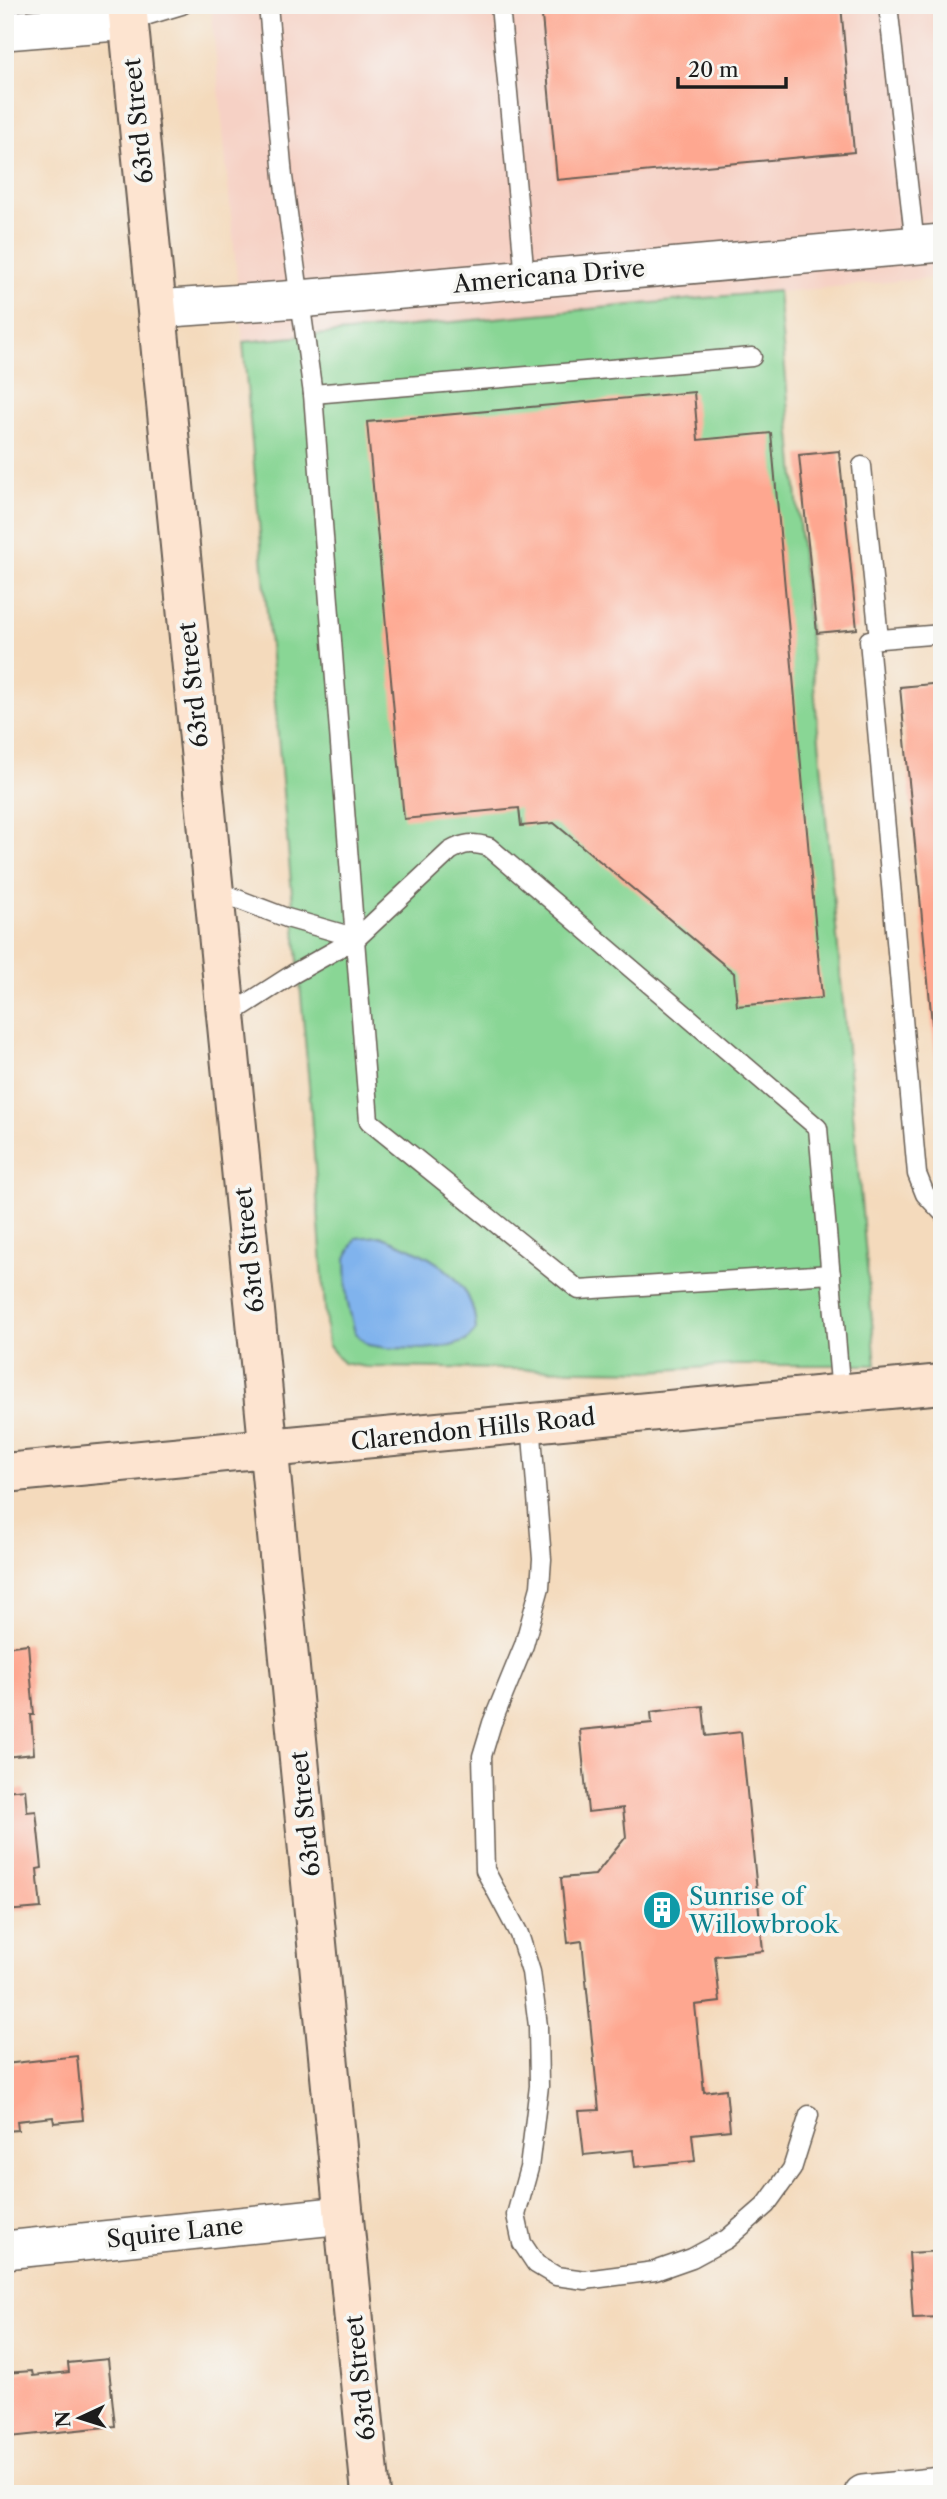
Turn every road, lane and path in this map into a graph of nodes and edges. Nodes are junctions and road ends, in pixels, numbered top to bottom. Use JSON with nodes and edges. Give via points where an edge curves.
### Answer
{"nodes":[{"id":1,"x":182,"y":5,"type":"edge"},
{"id":2,"x":268,"y":5,"type":"edge"},
{"id":3,"x":500,"y":5,"type":"edge"},
{"id":4,"x":888,"y":5,"type":"edge"},
{"id":5,"x":128,"y":13,"type":"edge"},
{"id":6,"x":5,"y":32,"type":"edge"},
{"id":7,"x":929,"y":244,"type":"edge"},
{"id":8,"x":525,"y":278,"type":"junction"},
{"id":9,"x":299,"y":299,"type":"junction"},
{"id":10,"x":157,"y":309,"type":"junction"},
{"id":11,"x":752,"y":357,"type":"dead end"},
{"id":12,"x":313,"y":394,"type":"junction"},
{"id":13,"x":862,"y":466,"type":"dead end"},
{"id":14,"x":942,"y":634,"type":"edge"},
{"id":15,"x":879,"y":639,"type":"junction"},
{"id":16,"x":214,"y":890,"type":"junction"},
{"id":17,"x":357,"y":938,"type":"junction"},
{"id":18,"x":226,"y":1017,"type":"junction"},
{"id":19,"x":942,"y":1212,"type":"edge"},
{"id":20,"x":831,"y":1274,"type":"junction"},
{"id":21,"x":942,"y":1384,"type":"edge"},
{"id":22,"x":841,"y":1394,"type":"junction"},
{"id":23,"x":531,"y":1423,"type":"junction"},
{"id":24,"x":268,"y":1448,"type":"junction"},
{"id":25,"x":5,"y":1473,"type":"edge"},
{"id":26,"x":809,"y":2115,"type":"dead end"},
{"id":27,"x":344,"y":2215,"type":"junction"},
{"id":28,"x":5,"y":2250,"type":"edge"},
{"id":29,"x":942,"y":2486,"type":"edge"},
{"id":30,"x":371,"y":2494,"type":"edge"},
{"id":31,"x":863,"y":2494,"type":"edge"}],
"edges":[{"from":1,"to":5,"type":"lane"},
{"from":2,"to":9,"type":"lane"},
{"from":3,"to":8,"type":"lane"},
{"from":4,"to":7,"type":"lane"},
{"from":5,"to":6,"type":"street"},
{"from":5,"to":10,"type":"main road","name":"63rd Street"},
{"from":7,"to":8,"type":"street","name":"Americana Drive"},
{"from":8,"to":9,"type":"street","name":"Americana Drive"},
{"from":9,"to":10,"type":"street","name":"Americana Drive"},
{"from":9,"to":12,"type":"lane"},
{"from":10,"to":16,"type":"main road","name":"63rd Street"},
{"from":11,"to":12,"type":"lane"},
{"from":12,"to":17,"type":"lane"},
{"from":13,"to":15,"type":"lane"},
{"from":14,"to":15,"type":"lane"},
{"from":15,"to":19,"type":"lane","via":[[869,640],[917,1174],[925,1194]]},
{"from":16,"to":17,"type":"lane"},
{"from":16,"to":18,"type":"main road","name":"63rd Street"},
{"from":17,"to":18,"type":"lane"},
{"from":17,"to":20,"type":"lane","via":[[369,1121],[579,1290]]},
{"from":17,"to":20,"type":"lane","via":[[450,851],[462,844],[489,847],[818,1128]]},
{"from":18,"to":24,"type":"main road","name":"63rd Street"},
{"from":20,"to":22,"type":"lane"},
{"from":21,"to":22,"type":"main road","name":"Clarendon Hills Road"},
{"from":22,"to":23,"type":"main road","name":"Clarendon Hills Road"},
{"from":23,"to":24,"type":"main road","name":"Clarendon Hills Road"},
{"from":23,"to":26,"type":"lane","via":[[540,1587],[524,1645],[482,1756],[485,1870],[519,1934],[531,1972],[538,2026],[539,2086],[529,2168],[516,2215],[522,2243],[536,2264],[556,2276],[585,2280],[655,2271],[692,2258],[727,2239],[766,2205],[792,2169]]},
{"from":24,"to":25,"type":"main road","name":"Clarendon Hills Road"},
{"from":24,"to":27,"type":"main road","name":"63rd Street"},
{"from":27,"to":28,"type":"street","name":"Squire Lane"},
{"from":27,"to":30,"type":"main road","name":"63rd Street"},
{"from":29,"to":31,"type":"street"}]}
